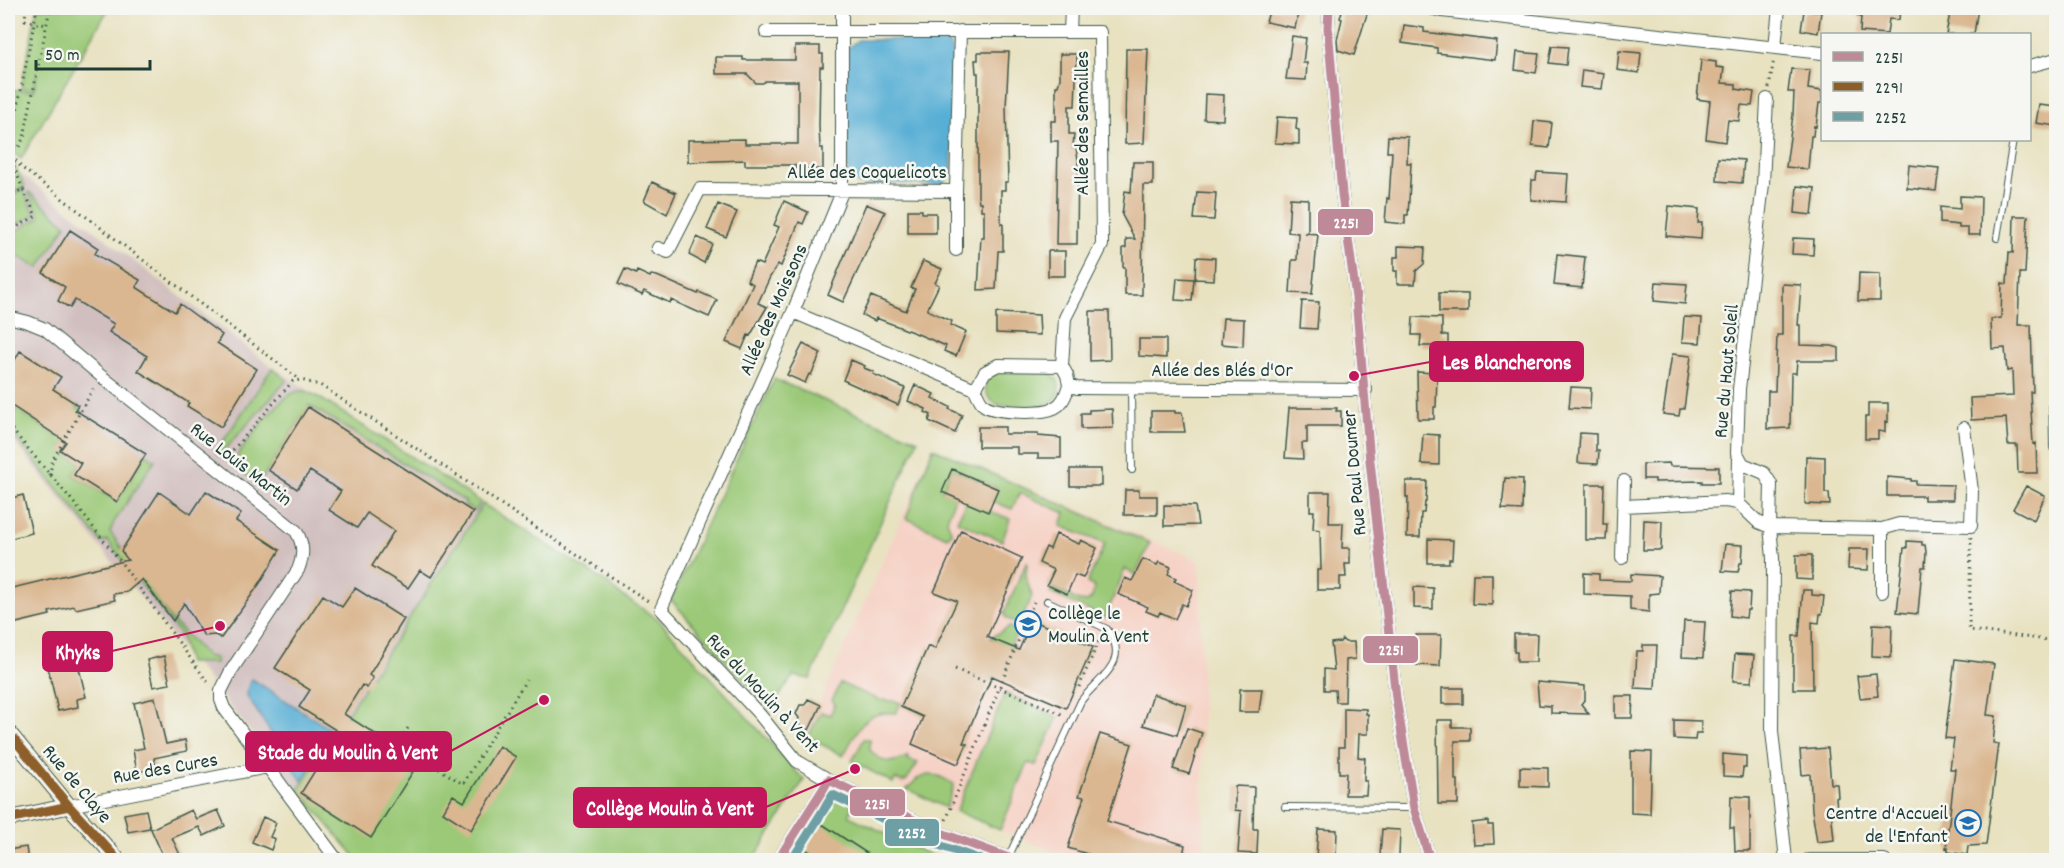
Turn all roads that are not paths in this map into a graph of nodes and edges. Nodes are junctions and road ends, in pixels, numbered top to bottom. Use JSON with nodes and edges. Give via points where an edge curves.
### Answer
{"nodes":[{"id":1,"x":842,"y":8,"type":"edge"},
{"id":2,"x":1071,"y":8,"type":"edge"},
{"id":3,"x":1329,"y":8,"type":"edge"},
{"id":4,"x":1430,"y":8,"type":"edge"},
{"id":5,"x":1779,"y":8,"type":"edge"},
{"id":6,"x":842,"y":31,"type":"junction"},
{"id":7,"x":960,"y":31,"type":"junction"},
{"id":8,"x":766,"y":32,"type":"dead end"},
{"id":9,"x":1070,"y":32,"type":"junction"},
{"id":10,"x":1776,"y":47,"type":"junction"},
{"id":11,"x":1821,"y":52,"type":"edge"},
{"id":12,"x":2056,"y":59,"type":"edge"},
{"id":13,"x":2031,"y":66,"type":"edge"},
{"id":14,"x":1767,"y":99,"type":"road end"},
{"id":15,"x":2013,"y":141,"type":"edge"},
{"id":16,"x":956,"y":191,"type":"junction"},
{"id":17,"x":842,"y":192,"type":"junction"},
{"id":18,"x":1997,"y":238,"type":"dead end"},
{"id":19,"x":658,"y":248,"type":"dead end"},
{"id":20,"x":956,"y":250,"type":"dead end"},
{"id":21,"x":793,"y":312,"type":"junction"},
{"id":22,"x":8,"y":317,"type":"edge"},
{"id":23,"x":1062,"y":366,"type":"junction"},
{"id":24,"x":2056,"y":381,"type":"edge"},
{"id":25,"x":1073,"y":386,"type":"junction"},
{"id":26,"x":1131,"y":388,"type":"junction"},
{"id":27,"x":975,"y":389,"type":"junction"},
{"id":28,"x":1366,"y":390,"type":"junction"},
{"id":29,"x":1964,"y":428,"type":"dead end"},
{"id":30,"x":2056,"y":447,"type":"edge"},
{"id":31,"x":1739,"y":459,"type":"junction"},
{"id":32,"x":1132,"y":470,"type":"dead end"},
{"id":33,"x":1624,"y":481,"type":"dead end"},
{"id":34,"x":1738,"y":503,"type":"junction"},
{"id":35,"x":1624,"y":506,"type":"junction"},
{"id":36,"x":1770,"y":526,"type":"junction"},
{"id":37,"x":1882,"y":529,"type":"junction"},
{"id":38,"x":1622,"y":558,"type":"dead end"},
{"id":39,"x":1882,"y":592,"type":"dead end"},
{"id":40,"x":1047,"y":601,"type":"dead end"},
{"id":41,"x":660,"y":609,"type":"joint"},
{"id":42,"x":8,"y":732,"type":"edge"},
{"id":43,"x":268,"y":767,"type":"junction"},
{"id":44,"x":829,"y":780,"type":"junction"},
{"id":45,"x":69,"y":806,"type":"junction"},
{"id":46,"x":1285,"y":807,"type":"dead end"},
{"id":47,"x":1414,"y":808,"type":"junction"},
{"id":48,"x":8,"y":819,"type":"edge"},
{"id":49,"x":1011,"y":859,"type":"edge"},
{"id":50,"x":118,"y":861,"type":"edge"},
{"id":51,"x":337,"y":861,"type":"edge"},
{"id":52,"x":778,"y":861,"type":"edge"},
{"id":53,"x":1430,"y":861,"type":"edge"},
{"id":54,"x":1785,"y":861,"type":"edge"},
{"id":55,"x":1808,"y":861,"type":"edge"},
{"id":56,"x":1884,"y":861,"type":"edge"}],
"edges":[{"from":1,"to":6,"type":"street","name":"Allée des Moissons"},
{"from":2,"to":9,"type":"street"},
{"from":3,"to":28,"type":"street","name":"Rue Paul Doumer","via":[[1342,194]]},
{"from":4,"to":10,"type":"street"},
{"from":5,"to":10,"type":"street"},
{"from":6,"to":7,"type":"street","name":"Allée des Semailles"},
{"from":6,"to":8,"type":"street","name":"Allée des Semailles"},
{"from":6,"to":17,"type":"street","name":"Allée des Moissons"},
{"from":7,"to":9,"type":"street","name":"Allée des Semailles"},
{"from":7,"to":16,"type":"street","name":"Allée des Coquelicots"},
{"from":9,"to":23,"type":"street","name":"Allée des Semailles","via":[[1100,32],[1102,245],[1065,318]]},
{"from":10,"to":11,"type":"street"},
{"from":12,"to":13,"type":"street"},
{"from":14,"to":31,"type":"street","name":"Rue du Haut Soleil","via":[[1763,184],[1739,389]]},
{"from":15,"to":18,"type":"lane"},
{"from":16,"to":17,"type":"street","name":"Allée des Coquelicots"},
{"from":16,"to":20,"type":"street"},
{"from":17,"to":19,"type":"street","name":"Allée des Coquelicots","via":[[700,189],[668,252]]},
{"from":17,"to":21,"type":"street","name":"Allée des Moissons"},
{"from":21,"to":27,"type":"street"},
{"from":21,"to":41,"type":"street","name":"Allée des Moissons"},
{"from":22,"to":43,"type":"street","name":"Rue Louis Martin","via":[[45,329],[280,517],[302,541],[298,570],[231,670],[221,692],[224,708]]},
{"from":23,"to":25,"type":"street","name":"Allée des Semailles"},
{"from":23,"to":27,"type":"street","via":[[998,365],[985,372]]},
{"from":24,"to":30,"type":"street"},
{"from":25,"to":26,"type":"street","name":"Allée des Blés d'Or"},
{"from":25,"to":27,"type":"street","via":[[1055,408],[1040,412],[994,410],[984,405]]},
{"from":26,"to":28,"type":"street","name":"Allée des Blés d'Or"},
{"from":26,"to":32,"type":"lane"},
{"from":28,"to":47,"type":"street","name":"Rue Paul Doumer","via":[[1396,698]]},
{"from":29,"to":37,"type":"street","via":[[1972,491],[1971,526],[1899,524]]},
{"from":31,"to":34,"type":"street","name":"Rue du Haut Soleil"},
{"from":31,"to":36,"type":"street","name":"Rue du Haut Soleil","via":[[1764,473],[1772,484]]},
{"from":33,"to":35,"type":"street"},
{"from":34,"to":35,"type":"street"},
{"from":34,"to":36,"type":"street","via":[[1758,522]]},
{"from":35,"to":38,"type":"street"},
{"from":36,"to":37,"type":"street"},
{"from":36,"to":54,"type":"street","name":"Rue du Haut Soleil","via":[[1772,731]]},
{"from":37,"to":39,"type":"street"},
{"from":40,"to":49,"type":"lane","via":[[1105,628],[1113,637],[1116,661],[1081,701]]},
{"from":41,"to":44,"type":"street","name":"Rue du Moulin à Vent","via":[[760,715],[797,761]]},
{"from":42,"to":45,"type":"street","name":"Rue de Claye"},
{"from":43,"to":45,"type":"street","name":"Rue des Cures"},
{"from":43,"to":51,"type":"street"},
{"from":44,"to":49,"type":"street","name":"Rue du Moulin à Vent","via":[[941,832]]},
{"from":44,"to":52,"type":"street"},
{"from":45,"to":48,"type":"street"},
{"from":45,"to":50,"type":"street","name":"Rue de Claye"},
{"from":46,"to":47,"type":"lane"},
{"from":47,"to":53,"type":"street","name":"Rue Paul Doumer"},
{"from":55,"to":56,"type":"street"}]}
